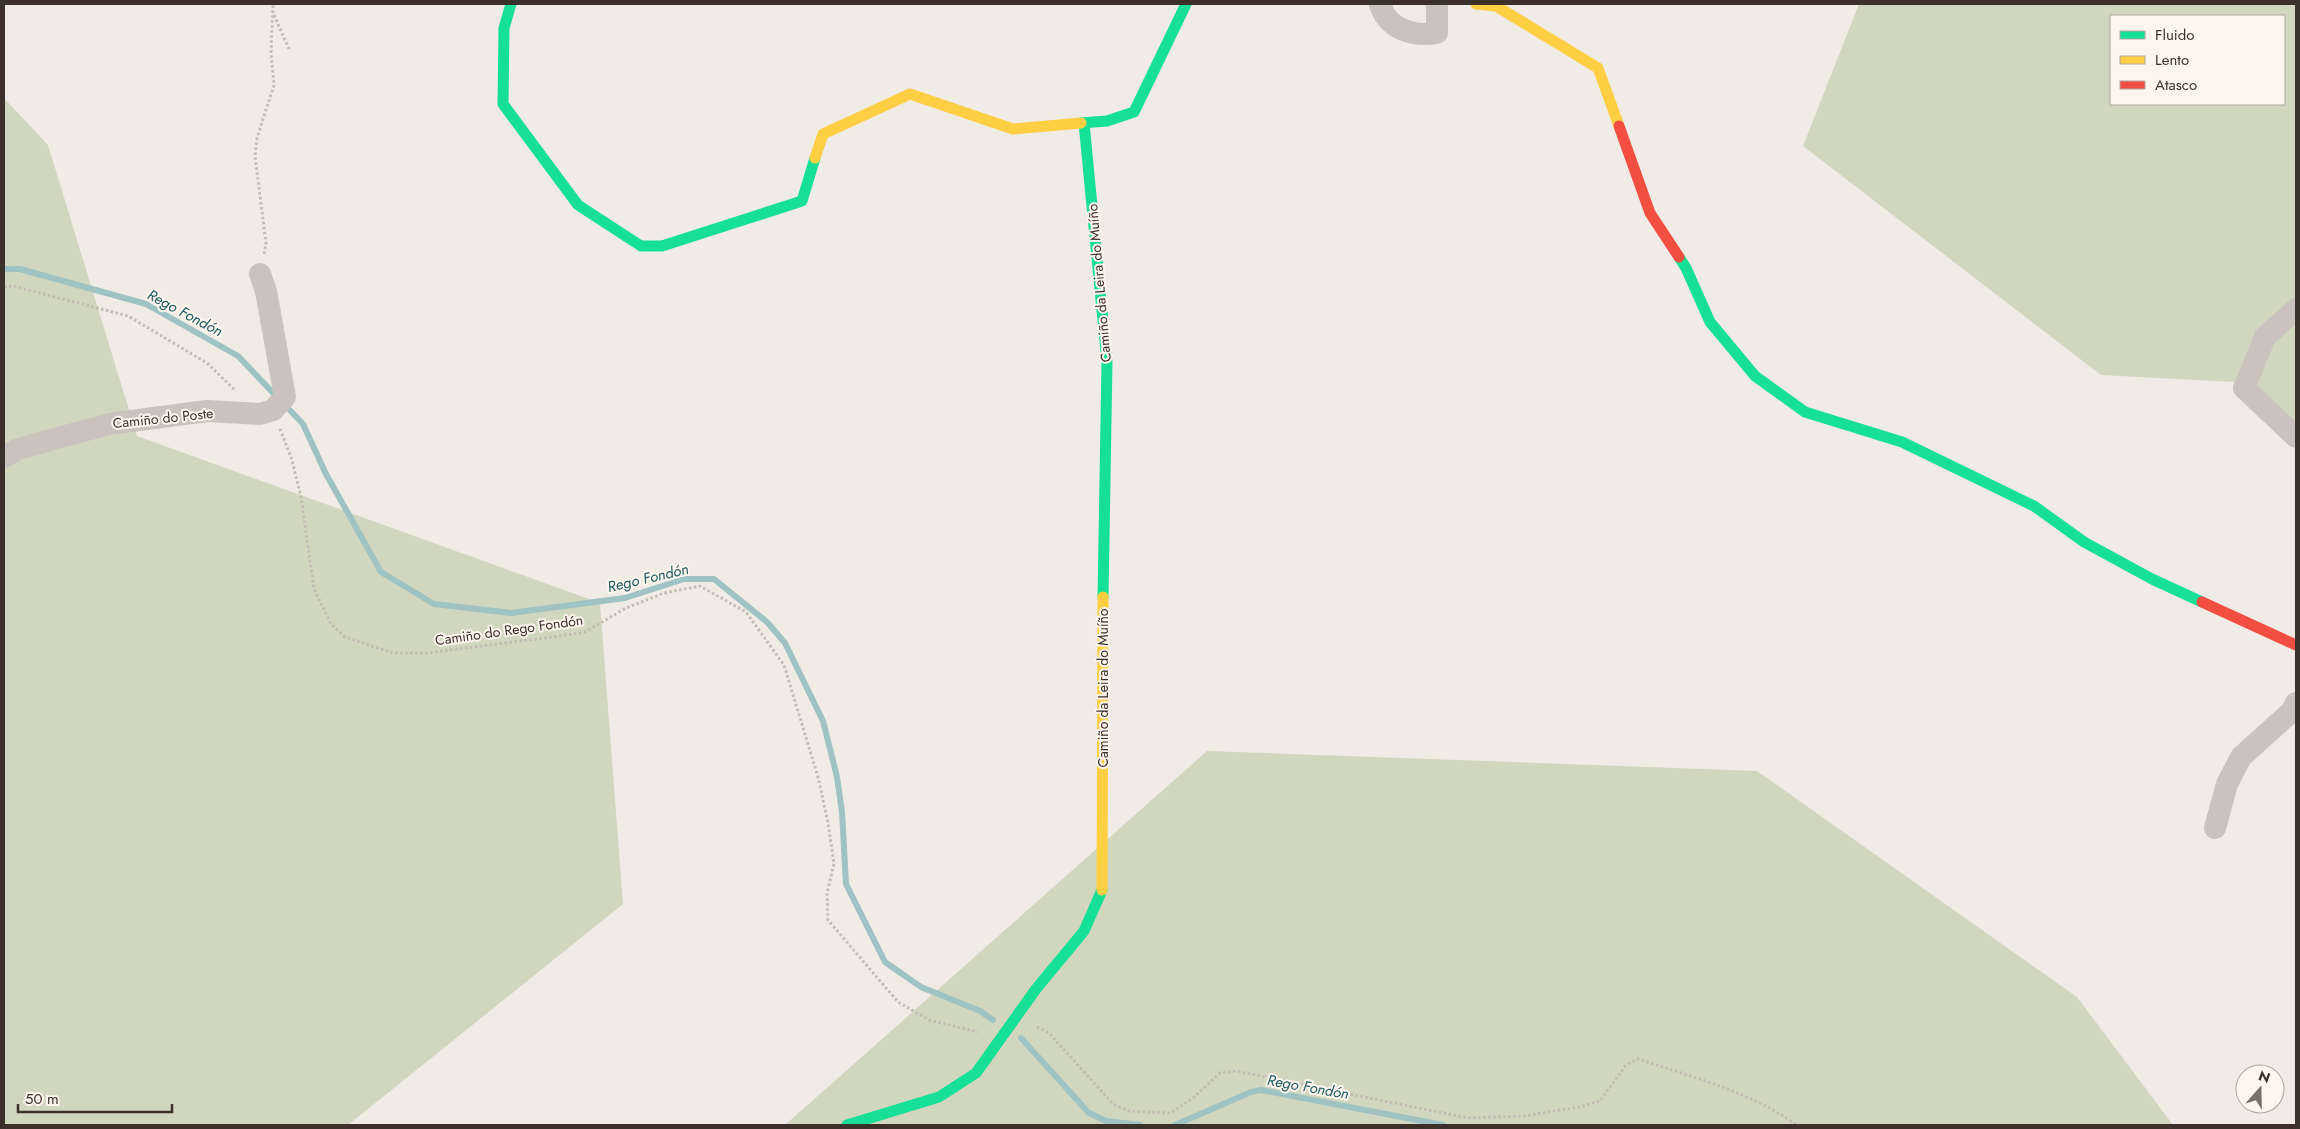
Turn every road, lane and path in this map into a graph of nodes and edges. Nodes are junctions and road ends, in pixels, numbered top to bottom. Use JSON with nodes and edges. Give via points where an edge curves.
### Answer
{"nodes":[{"id":1,"x":273,"y":4,"type":"edge"},
{"id":2,"x":511,"y":4,"type":"edge"},
{"id":3,"x":1186,"y":4,"type":"edge"},
{"id":4,"x":1380,"y":4,"type":"edge"},
{"id":5,"x":1437,"y":4,"type":"edge"},
{"id":6,"x":1476,"y":4,"type":"edge"},
{"id":7,"x":273,"y":12,"type":"junction"},
{"id":8,"x":289,"y":49,"type":"dead end"},
{"id":9,"x":1084,"y":123,"type":"junction"},
{"id":10,"x":260,"y":274,"type":"joint"},
{"id":11,"x":4,"y":287,"type":"edge"},
{"id":12,"x":2296,"y":309,"type":"edge"},
{"id":13,"x":267,"y":412,"type":"junction"},
{"id":14,"x":2296,"y":437,"type":"edge"},
{"id":15,"x":4,"y":457,"type":"edge"},
{"id":16,"x":2296,"y":645,"type":"edge"},
{"id":17,"x":2296,"y":703,"type":"edge"},
{"id":18,"x":2215,"y":828,"type":"dead end"},
{"id":19,"x":1012,"y":1022,"type":"junction"},
{"id":20,"x":1004,"y":1035,"type":"junction"},
{"id":21,"x":847,"y":1125,"type":"edge"},
{"id":22,"x":1796,"y":1125,"type":"edge"}],
"edges":[{"from":1,"to":7,"type":"path"},
{"from":2,"to":9,"type":"street","via":[[504,28],[503,104],[578,205],[641,246],[662,246],[802,201],[823,134],[910,94],[1013,129]]},
{"from":3,"to":9,"type":"street","via":[[1134,112],[1107,121]]},
{"from":4,"to":5,"type":"street","via":[[1394,27],[1421,36],[1437,33]]},
{"from":6,"to":16,"type":"street","via":[[1496,6],[1598,68],[1650,213],[1686,268],[1710,322],[1755,376],[1806,412],[1902,442],[2034,506],[2084,542],[2152,579]]},
{"from":7,"to":8,"type":"path"},
{"from":7,"to":10,"type":"path","via":[[271,53],[274,85],[256,138],[255,156],[266,244]]},
{"from":9,"to":19,"type":"street","name":"Camiño da Leira do Muíño","via":[[1107,362],[1103,544],[1103,888],[1084,930]]},
{"from":10,"to":13,"type":"street","via":[[285,397]]},
{"from":11,"to":13,"type":"path","name":"Camiño do Rego Fondón","via":[[13,286],[128,316],[207,363]]},
{"from":12,"to":14,"type":"street","via":[[2265,338],[2244,388]]},
{"from":13,"to":15,"type":"street","name":"Camiño do Poste","via":[[207,411],[109,424],[18,449]]},
{"from":13,"to":20,"type":"path","name":"Camiño do Rego Fondón","via":[[294,469],[314,588],[332,624],[345,637],[393,653],[426,653],[560,636],[586,632],[626,608],[664,593],[700,586],[746,612],[784,664],[818,777],[834,864],[827,893],[828,920],[898,1002],[929,1020],[970,1031]]},
{"from":17,"to":18,"type":"street","via":[[2292,711],[2241,757],[2227,784]]},
{"from":19,"to":20,"type":"street","name":"Camiño da Leira do Muíño"},
{"from":19,"to":22,"type":"path","via":[[1048,1032],[1113,1104],[1139,1113],[1171,1113],[1220,1073],[1236,1071],[1468,1118],[1524,1116],[1600,1102],[1626,1066],[1638,1059],[1758,1101]]},
{"from":20,"to":21,"type":"street","name":"Camiño da Leira do Muíño","via":[[976,1073],[939,1098]]}]}
